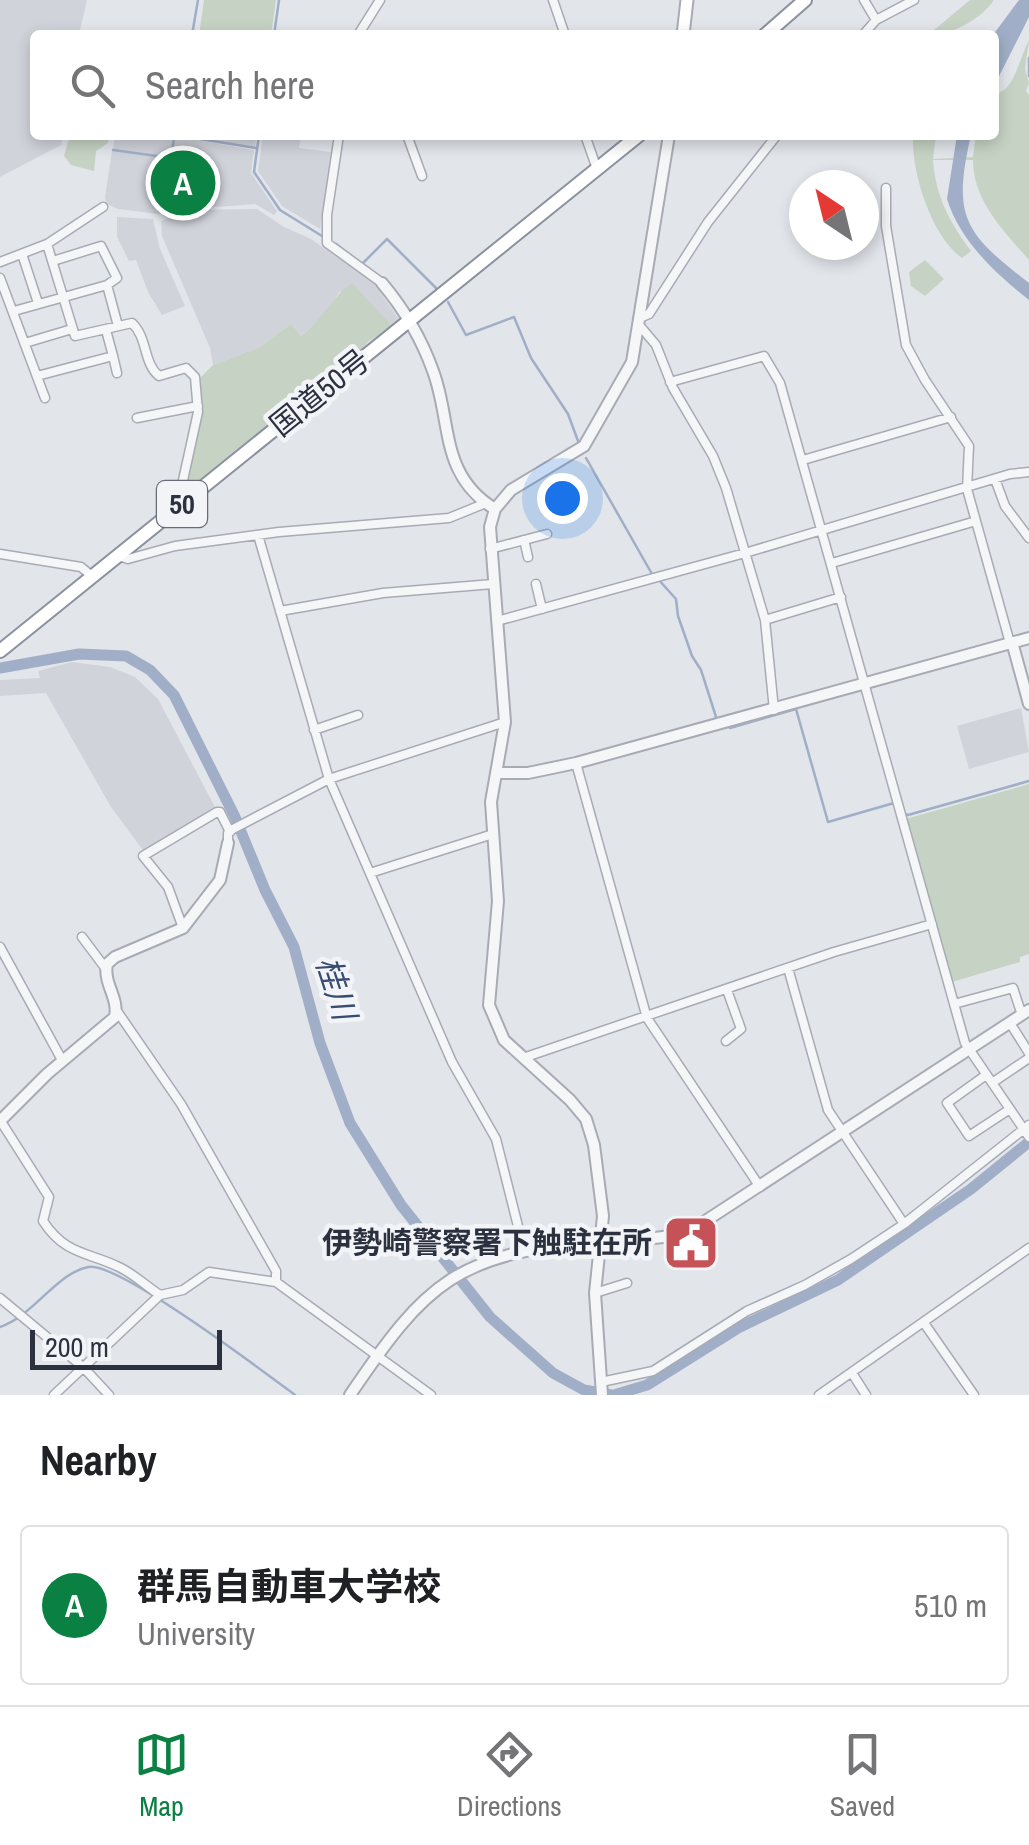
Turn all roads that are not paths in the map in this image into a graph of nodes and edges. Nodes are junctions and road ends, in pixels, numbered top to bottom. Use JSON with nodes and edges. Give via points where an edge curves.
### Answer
{"nodes":[{"id":1,"x":380,"y":0,"type":"edge"},
{"id":2,"x":553,"y":0,"type":"edge"},
{"id":3,"x":687,"y":0,"type":"edge"},
{"id":4,"x":804,"y":0,"type":"edge"},
{"id":5,"x":864,"y":0,"type":"edge"},
{"id":6,"x":914,"y":0,"type":"edge"},
{"id":7,"x":876,"y":20,"type":"junction"},
{"id":8,"x":361,"y":30,"type":"edge"},
{"id":9,"x":563,"y":30,"type":"edge"},
{"id":10,"x":684,"y":30,"type":"edge"},
{"id":11,"x":770,"y":30,"type":"edge"},
{"id":12,"x":867,"y":30,"type":"edge"},
{"id":13,"x":337,"y":140,"type":"edge"},
{"id":14,"x":409,"y":140,"type":"edge"},
{"id":15,"x":587,"y":140,"type":"edge"},
{"id":16,"x":633,"y":140,"type":"edge"},
{"id":17,"x":668,"y":140,"type":"edge"},
{"id":18,"x":773,"y":140,"type":"edge"},
{"id":19,"x":597,"y":170,"type":"junction"},
{"id":20,"x":422,"y":176,"type":"dead end"},
{"id":21,"x":886,"y":188,"type":"dead end"},
{"id":22,"x":103,"y":207,"type":"dead end"},
{"id":23,"x":48,"y":244,"type":"junction"},
{"id":24,"x":22,"y":254,"type":"junction"},
{"id":25,"x":53,"y":261,"type":"junction"},
{"id":26,"x":0,"y":262,"type":"edge"},
{"id":27,"x":0,"y":278,"type":"edge"},
{"id":28,"x":108,"y":284,"type":"junction"},
{"id":29,"x":382,"y":284,"type":"joint"},
{"id":30,"x":63,"y":296,"type":"junction"},
{"id":31,"x":38,"y":303,"type":"junction"},
{"id":32,"x":14,"y":312,"type":"junction"},
{"id":33,"x":641,"y":321,"type":"junction"},
{"id":34,"x":409,"y":322,"type":"junction"},
{"id":35,"x":118,"y":326,"type":"junction"},
{"id":36,"x":72,"y":329,"type":"junction"},
{"id":37,"x":106,"y":330,"type":"junction"},
{"id":38,"x":24,"y":343,"type":"junction"},
{"id":39,"x":112,"y":356,"type":"junction"},
{"id":40,"x":117,"y":373,"type":"dead end"},
{"id":41,"x":37,"y":376,"type":"junction"},
{"id":42,"x":670,"y":382,"type":"junction"},
{"id":43,"x":45,"y":398,"type":"dead end"},
{"id":44,"x":198,"y":406,"type":"junction"},
{"id":45,"x":951,"y":417,"type":"junction"},
{"id":46,"x":137,"y":418,"type":"dead end"},
{"id":47,"x":803,"y":460,"type":"junction"},
{"id":48,"x":1029,"y":472,"type":"edge"},
{"id":49,"x":996,"y":479,"type":"junction"},
{"id":50,"x":967,"y":489,"type":"junction"},
{"id":51,"x":181,"y":505,"type":"junction"},
{"id":52,"x":490,"y":506,"type":"junction"},
{"id":53,"x":976,"y":520,"type":"junction"},
{"id":54,"x":822,"y":530,"type":"junction"},
{"id":55,"x":547,"y":534,"type":"dead end"},
{"id":56,"x":258,"y":535,"type":"junction"},
{"id":57,"x":1029,"y":538,"type":"edge"},
{"id":58,"x":524,"y":540,"type":"junction"},
{"id":59,"x":490,"y":549,"type":"junction"},
{"id":60,"x":745,"y":553,"type":"junction"},
{"id":61,"x":0,"y":554,"type":"edge"},
{"id":62,"x":118,"y":556,"type":"junction"},
{"id":63,"x":528,"y":557,"type":"dead end"},
{"id":64,"x":832,"y":564,"type":"junction"},
{"id":65,"x":92,"y":576,"type":"junction"},
{"id":66,"x":493,"y":584,"type":"junction"},
{"id":67,"x":536,"y":584,"type":"dead end"},
{"id":68,"x":841,"y":597,"type":"junction"},
{"id":69,"x":280,"y":610,"type":"junction"},
{"id":70,"x":542,"y":610,"type":"junction"},
{"id":71,"x":765,"y":620,"type":"junction"},
{"id":72,"x":497,"y":621,"type":"junction"},
{"id":73,"x":1029,"y":638,"type":"edge"},
{"id":74,"x":1011,"y":642,"type":"junction"},
{"id":75,"x":0,"y":650,"type":"edge"},
{"id":76,"x":866,"y":684,"type":"junction"},
{"id":77,"x":1029,"y":704,"type":"edge"},
{"id":78,"x":774,"y":710,"type":"junction"},
{"id":79,"x":358,"y":716,"type":"dead end"},
{"id":80,"x":505,"y":722,"type":"junction"},
{"id":81,"x":314,"y":730,"type":"junction"},
{"id":82,"x":576,"y":763,"type":"junction"},
{"id":83,"x":496,"y":773,"type":"junction"},
{"id":84,"x":328,"y":779,"type":"junction"},
{"id":85,"x":230,"y":834,"type":"junction"},
{"id":86,"x":493,"y":834,"type":"junction"},
{"id":87,"x":370,"y":873,"type":"junction"},
{"id":88,"x":932,"y":924,"type":"junction"},
{"id":89,"x":184,"y":928,"type":"junction"},
{"id":90,"x":82,"y":937,"type":"dead end"},
{"id":91,"x":0,"y":947,"type":"edge"},
{"id":92,"x":788,"y":968,"type":"junction"},
{"id":93,"x":106,"y":969,"type":"junction"},
{"id":94,"x":727,"y":990,"type":"junction"},
{"id":95,"x":954,"y":1004,"type":"junction"},
{"id":96,"x":116,"y":1011,"type":"junction"},
{"id":97,"x":1025,"y":1012,"type":"edge"},
{"id":98,"x":647,"y":1018,"type":"junction"},
{"id":99,"x":1010,"y":1023,"type":"junction"},
{"id":100,"x":726,"y":1041,"type":"dead end"},
{"id":101,"x":969,"y":1050,"type":"junction"},
{"id":102,"x":1029,"y":1056,"type":"edge"},
{"id":103,"x":522,"y":1059,"type":"junction"},
{"id":104,"x":62,"y":1060,"type":"junction"},
{"id":105,"x":989,"y":1079,"type":"junction"},
{"id":106,"x":1010,"y":1109,"type":"junction"},
{"id":107,"x":0,"y":1121,"type":"edge"},
{"id":108,"x":1027,"y":1130,"type":"edge"},
{"id":109,"x":843,"y":1132,"type":"junction"},
{"id":110,"x":760,"y":1187,"type":"junction"},
{"id":111,"x":904,"y":1224,"type":"junction"},
{"id":112,"x":600,"y":1240,"type":"junction"},
{"id":113,"x":1029,"y":1248,"type":"edge"},
{"id":114,"x":524,"y":1250,"type":"junction"},
{"id":115,"x":276,"y":1282,"type":"junction"},
{"id":116,"x":627,"y":1283,"type":"dead end"},
{"id":117,"x":595,"y":1293,"type":"junction"},
{"id":118,"x":0,"y":1298,"type":"edge"},
{"id":119,"x":157,"y":1298,"type":"junction"},
{"id":120,"x":924,"y":1323,"type":"junction"},
{"id":121,"x":376,"y":1355,"type":"junction"},
{"id":122,"x":84,"y":1367,"type":"junction"},
{"id":123,"x":852,"y":1373,"type":"junction"},
{"id":124,"x":602,"y":1387,"type":"edge"},
{"id":125,"x":54,"y":1395,"type":"edge"},
{"id":126,"x":109,"y":1395,"type":"edge"},
{"id":127,"x":350,"y":1395,"type":"edge"},
{"id":128,"x":431,"y":1395,"type":"edge"},
{"id":129,"x":819,"y":1395,"type":"edge"},
{"id":130,"x":866,"y":1395,"type":"edge"},
{"id":131,"x":974,"y":1395,"type":"edge"}],
"edges":[{"from":1,"to":8,"type":"street"},
{"from":2,"to":9,"type":"street"},
{"from":3,"to":10,"type":"main road"},
{"from":4,"to":11,"type":"highway"},
{"from":5,"to":7,"type":"street"},
{"from":6,"to":7,"type":"street"},
{"from":7,"to":12,"type":"street"},
{"from":13,"to":29,"type":"street","via":[[327,243]]},
{"from":14,"to":20,"type":"street"},
{"from":15,"to":19,"type":"street"},
{"from":16,"to":19,"type":"highway","name":"国道50号","number":"50"},
{"from":17,"to":33,"type":"street"},
{"from":18,"to":33,"type":"street"},
{"from":19,"to":34,"type":"highway","name":"国道50号","number":"50"},
{"from":21,"to":45,"type":"street","via":[[906,345]]},
{"from":22,"to":23,"type":"street"},
{"from":23,"to":24,"type":"street"},
{"from":23,"to":25,"type":"street"},
{"from":24,"to":26,"type":"street"},
{"from":24,"to":31,"type":"street"},
{"from":25,"to":28,"type":"street","via":[[101,246],[117,278]]},
{"from":25,"to":30,"type":"street"},
{"from":27,"to":32,"type":"street"},
{"from":28,"to":30,"type":"street"},
{"from":28,"to":35,"type":"street"},
{"from":29,"to":34,"type":"street"},
{"from":30,"to":31,"type":"street"},
{"from":30,"to":36,"type":"street"},
{"from":31,"to":32,"type":"street"},
{"from":32,"to":38,"type":"street"},
{"from":33,"to":42,"type":"street"},
{"from":33,"to":52,"type":"street","via":[[632,362],[584,446]]},
{"from":34,"to":51,"type":"highway","name":"国道50号","number":"50"},
{"from":34,"to":52,"type":"street","via":[[434,374],[460,473]]},
{"from":35,"to":37,"type":"street"},
{"from":35,"to":44,"type":"street","via":[[134,324],[159,376],[189,369]]},
{"from":36,"to":37,"type":"street","via":[[77,337]]},
{"from":36,"to":38,"type":"street"},
{"from":37,"to":39,"type":"street"},
{"from":38,"to":41,"type":"street"},
{"from":39,"to":40,"type":"street"},
{"from":39,"to":41,"type":"street"},
{"from":41,"to":43,"type":"street"},
{"from":42,"to":47,"type":"street","via":[[764,356],[782,388]]},
{"from":42,"to":60,"type":"street","via":[[714,456]]},
{"from":44,"to":46,"type":"street"},
{"from":44,"to":51,"type":"street"},
{"from":45,"to":47,"type":"street"},
{"from":45,"to":50,"type":"street","via":[[969,448]]},
{"from":47,"to":54,"type":"street"},
{"from":48,"to":49,"type":"street"},
{"from":49,"to":50,"type":"street"},
{"from":49,"to":57,"type":"street","via":[[1005,506]]},
{"from":50,"to":53,"type":"street"},
{"from":50,"to":54,"type":"street"},
{"from":51,"to":62,"type":"highway","name":"国道50号","number":"50"},
{"from":52,"to":56,"type":"street","via":[[449,518]]},
{"from":52,"to":59,"type":"street"},
{"from":53,"to":64,"type":"street"},
{"from":53,"to":74,"type":"street"},
{"from":54,"to":60,"type":"street"},
{"from":54,"to":64,"type":"street"},
{"from":55,"to":58,"type":"street"},
{"from":56,"to":62,"type":"street"},
{"from":56,"to":69,"type":"street"},
{"from":58,"to":59,"type":"street"},
{"from":58,"to":63,"type":"street"},
{"from":59,"to":66,"type":"street"},
{"from":60,"to":70,"type":"street"},
{"from":60,"to":71,"type":"street"},
{"from":61,"to":65,"type":"street","via":[[81,567]]},
{"from":62,"to":65,"type":"highway","name":"国道50号","number":"50"},
{"from":64,"to":68,"type":"street"},
{"from":65,"to":75,"type":"highway","name":"国道50号","number":"50"},
{"from":66,"to":69,"type":"street"},
{"from":66,"to":72,"type":"street"},
{"from":67,"to":70,"type":"street"},
{"from":68,"to":71,"type":"street"},
{"from":68,"to":76,"type":"street"},
{"from":69,"to":81,"type":"street"},
{"from":70,"to":72,"type":"street"},
{"from":71,"to":78,"type":"street"},
{"from":72,"to":80,"type":"street"},
{"from":73,"to":74,"type":"street"},
{"from":74,"to":76,"type":"street"},
{"from":74,"to":77,"type":"street"},
{"from":76,"to":78,"type":"street"},
{"from":76,"to":88,"type":"street"},
{"from":78,"to":82,"type":"street"},
{"from":79,"to":81,"type":"street"},
{"from":80,"to":83,"type":"street"},
{"from":80,"to":84,"type":"street"},
{"from":81,"to":84,"type":"street"},
{"from":82,"to":83,"type":"street"},
{"from":82,"to":98,"type":"street"},
{"from":83,"to":86,"type":"street"},
{"from":84,"to":85,"type":"street"},
{"from":84,"to":87,"type":"street"},
{"from":85,"to":89,"type":"street","via":[[220,880]]},
{"from":85,"to":89,"type":"street","via":[[216,812],[143,856],[168,887]]},
{"from":86,"to":87,"type":"street"},
{"from":86,"to":103,"type":"street","via":[[498,902],[489,1005],[498,1031]]},
{"from":87,"to":114,"type":"street","via":[[452,1062],[496,1139]]},
{"from":88,"to":92,"type":"street"},
{"from":88,"to":95,"type":"street"},
{"from":89,"to":93,"type":"street","via":[[115,957]]},
{"from":90,"to":93,"type":"street"},
{"from":91,"to":104,"type":"street"},
{"from":92,"to":94,"type":"street"},
{"from":92,"to":109,"type":"street","via":[[828,1108]]},
{"from":93,"to":96,"type":"street"},
{"from":94,"to":98,"type":"street"},
{"from":94,"to":100,"type":"street","via":[[741,1029]]},
{"from":95,"to":97,"type":"street","via":[[1013,988]]},
{"from":95,"to":101,"type":"street"},
{"from":96,"to":104,"type":"street"},
{"from":96,"to":115,"type":"street","via":[[181,1104],[276,1271]]},
{"from":97,"to":99,"type":"street"},
{"from":98,"to":103,"type":"street"},
{"from":98,"to":110,"type":"street"},
{"from":99,"to":101,"type":"street"},
{"from":99,"to":102,"type":"street"},
{"from":101,"to":105,"type":"street"},
{"from":101,"to":109,"type":"street"},
{"from":102,"to":105,"type":"street"},
{"from":103,"to":112,"type":"street","via":[[586,1119],[603,1216]]},
{"from":104,"to":107,"type":"street"},
{"from":105,"to":106,"type":"street"},
{"from":105,"to":106,"type":"street","via":[[947,1103],[970,1136]]},
{"from":106,"to":108,"type":"street"},
{"from":107,"to":119,"type":"street","via":[[48,1197],[43,1221],[49,1230],[81,1255],[125,1270]]},
{"from":108,"to":111,"type":"street"},
{"from":109,"to":110,"type":"street"},
{"from":109,"to":111,"type":"street"},
{"from":110,"to":112,"type":"street","via":[[684,1233]]},
{"from":111,"to":124,"type":"street","via":[[653,1371]]},
{"from":112,"to":114,"type":"street"},
{"from":112,"to":117,"type":"street"},
{"from":113,"to":120,"type":"street"},
{"from":114,"to":121,"type":"street","via":[[448,1280],[414,1308]]},
{"from":115,"to":119,"type":"street","via":[[209,1272]]},
{"from":115,"to":121,"type":"street"},
{"from":116,"to":117,"type":"street"},
{"from":117,"to":124,"type":"street"},
{"from":118,"to":122,"type":"street"},
{"from":119,"to":122,"type":"street"},
{"from":120,"to":123,"type":"street"},
{"from":120,"to":131,"type":"street"},
{"from":121,"to":127,"type":"street"},
{"from":121,"to":128,"type":"street"},
{"from":122,"to":125,"type":"street"},
{"from":122,"to":126,"type":"street"},
{"from":123,"to":129,"type":"street"},
{"from":123,"to":130,"type":"street"}]}
